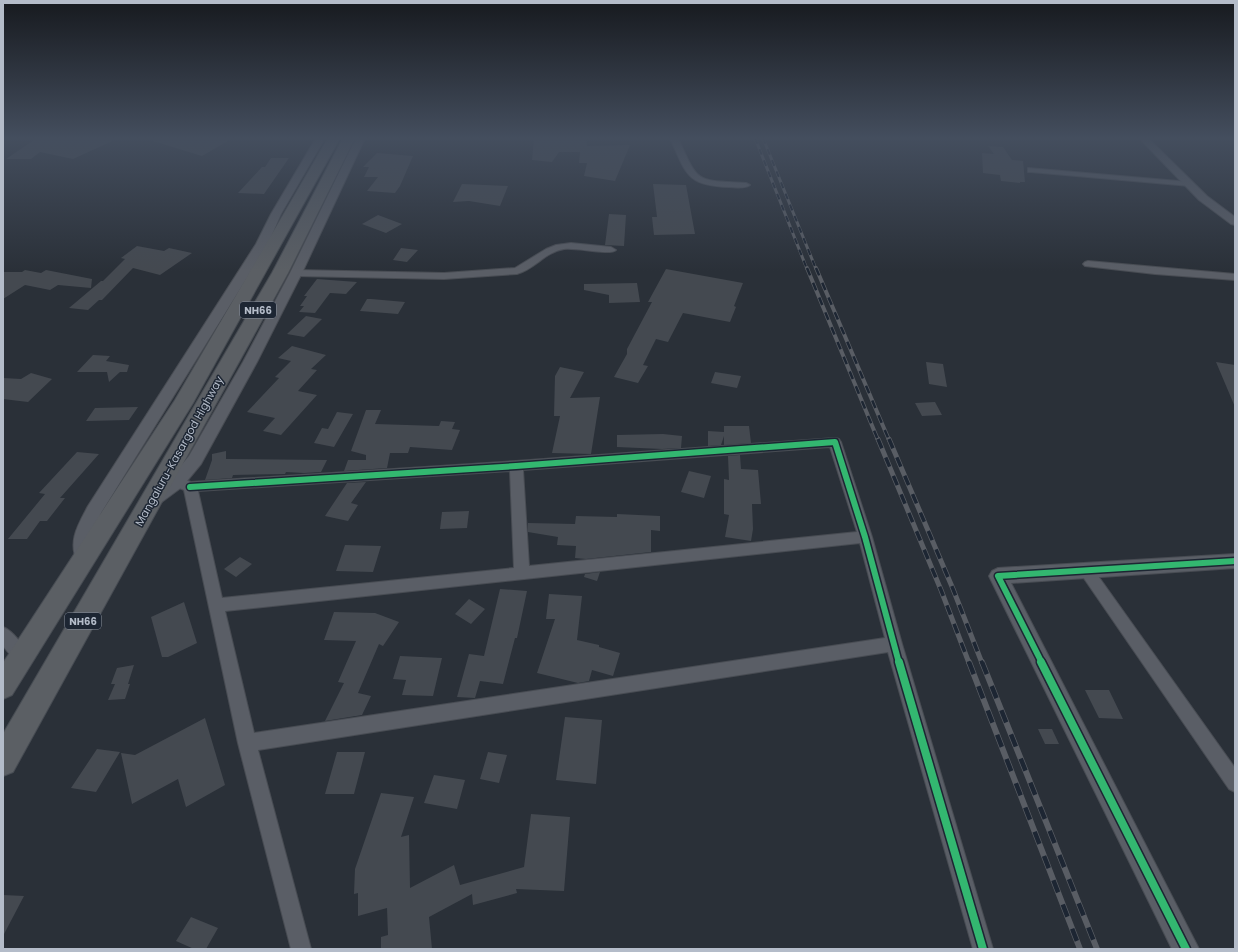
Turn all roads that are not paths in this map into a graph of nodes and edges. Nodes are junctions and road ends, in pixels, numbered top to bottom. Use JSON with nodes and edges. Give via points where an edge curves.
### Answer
{"nodes":[{"id":1,"x":295,"y":182,"type":"edge"},
{"id":2,"x":309,"y":182,"type":"edge"},
{"id":3,"x":326,"y":182,"type":"edge"},
{"id":4,"x":340,"y":182,"type":"edge"},
{"id":5,"x":713,"y":182,"type":"edge"},
{"id":6,"x":1172,"y":182,"type":"edge"},
{"id":7,"x":1190,"y":184,"type":"joint"},
{"id":8,"x":746,"y":185,"type":"dead end"},
{"id":9,"x":1235,"y":222,"type":"edge"},
{"id":10,"x":611,"y":250,"type":"dead end"},
{"id":11,"x":1088,"y":264,"type":"dead end"},
{"id":12,"x":296,"y":273,"type":"junction"},
{"id":13,"x":1235,"y":277,"type":"edge"},
{"id":14,"x":516,"y":466,"type":"junction"},
{"id":15,"x":176,"y":483,"type":"junction"},
{"id":16,"x":865,"y":537,"type":"junction"},
{"id":17,"x":84,"y":558,"type":"junction"},
{"id":18,"x":1235,"y":561,"type":"edge"},
{"id":19,"x":1086,"y":570,"type":"junction"},
{"id":20,"x":522,"y":574,"type":"junction"},
{"id":21,"x":216,"y":605,"type":"junction"},
{"id":22,"x":3,"y":634,"type":"edge"},
{"id":23,"x":894,"y":644,"type":"junction"},
{"id":24,"x":21,"y":656,"type":"junction"},
{"id":25,"x":3,"y":686,"type":"edge"},
{"id":26,"x":246,"y":743,"type":"junction"},
{"id":27,"x":3,"y":762,"type":"edge"},
{"id":28,"x":1235,"y":783,"type":"edge"},
{"id":29,"x":301,"y":949,"type":"edge"},
{"id":30,"x":983,"y":949,"type":"edge"},
{"id":31,"x":1186,"y":949,"type":"edge"}],
"edges":[{"from":1,"to":17,"type":"street","via":[[262,244],[94,511],[81,540]]},
{"from":2,"to":17,"type":"highway","name":"Mangaluru-Kasargod Highway","number":"NH66","via":[[183,403]]},
{"from":3,"to":15,"type":"highway","name":"Mangaluru-Kasargod Highway","number":"NH66"},
{"from":4,"to":12,"type":"street"},
{"from":5,"to":8,"type":"street"},
{"from":6,"to":7,"type":"street"},
{"from":7,"to":9,"type":"street","via":[[1203,198]]},
{"from":10,"to":12,"type":"street","via":[[565,245],[548,251],[528,267],[517,271],[444,276]]},
{"from":11,"to":13,"type":"street"},
{"from":12,"to":15,"type":"street","via":[[195,460]]},
{"from":14,"to":15,"type":"street"},
{"from":14,"to":16,"type":"street","via":[[836,442]]},
{"from":14,"to":20,"type":"street"},
{"from":15,"to":21,"type":"street"},
{"from":15,"to":27,"type":"highway","name":"Mangaluru-Kasargod Highway","number":"NH66","via":[[150,502]]},
{"from":16,"to":20,"type":"street"},
{"from":16,"to":23,"type":"street"},
{"from":17,"to":24,"type":"highway","name":"Mangaluru-Kasargod Highway","number":"NH66"},
{"from":18,"to":19,"type":"street"},
{"from":19,"to":28,"type":"street"},
{"from":19,"to":31,"type":"street","via":[[998,576]]},
{"from":20,"to":21,"type":"street"},
{"from":21,"to":26,"type":"street"},
{"from":22,"to":24,"type":"street"},
{"from":23,"to":26,"type":"street"},
{"from":23,"to":30,"type":"street"},
{"from":24,"to":25,"type":"highway","name":"Mangaluru-Kasargod Highway","number":"NH66"},
{"from":26,"to":29,"type":"street"}]}
